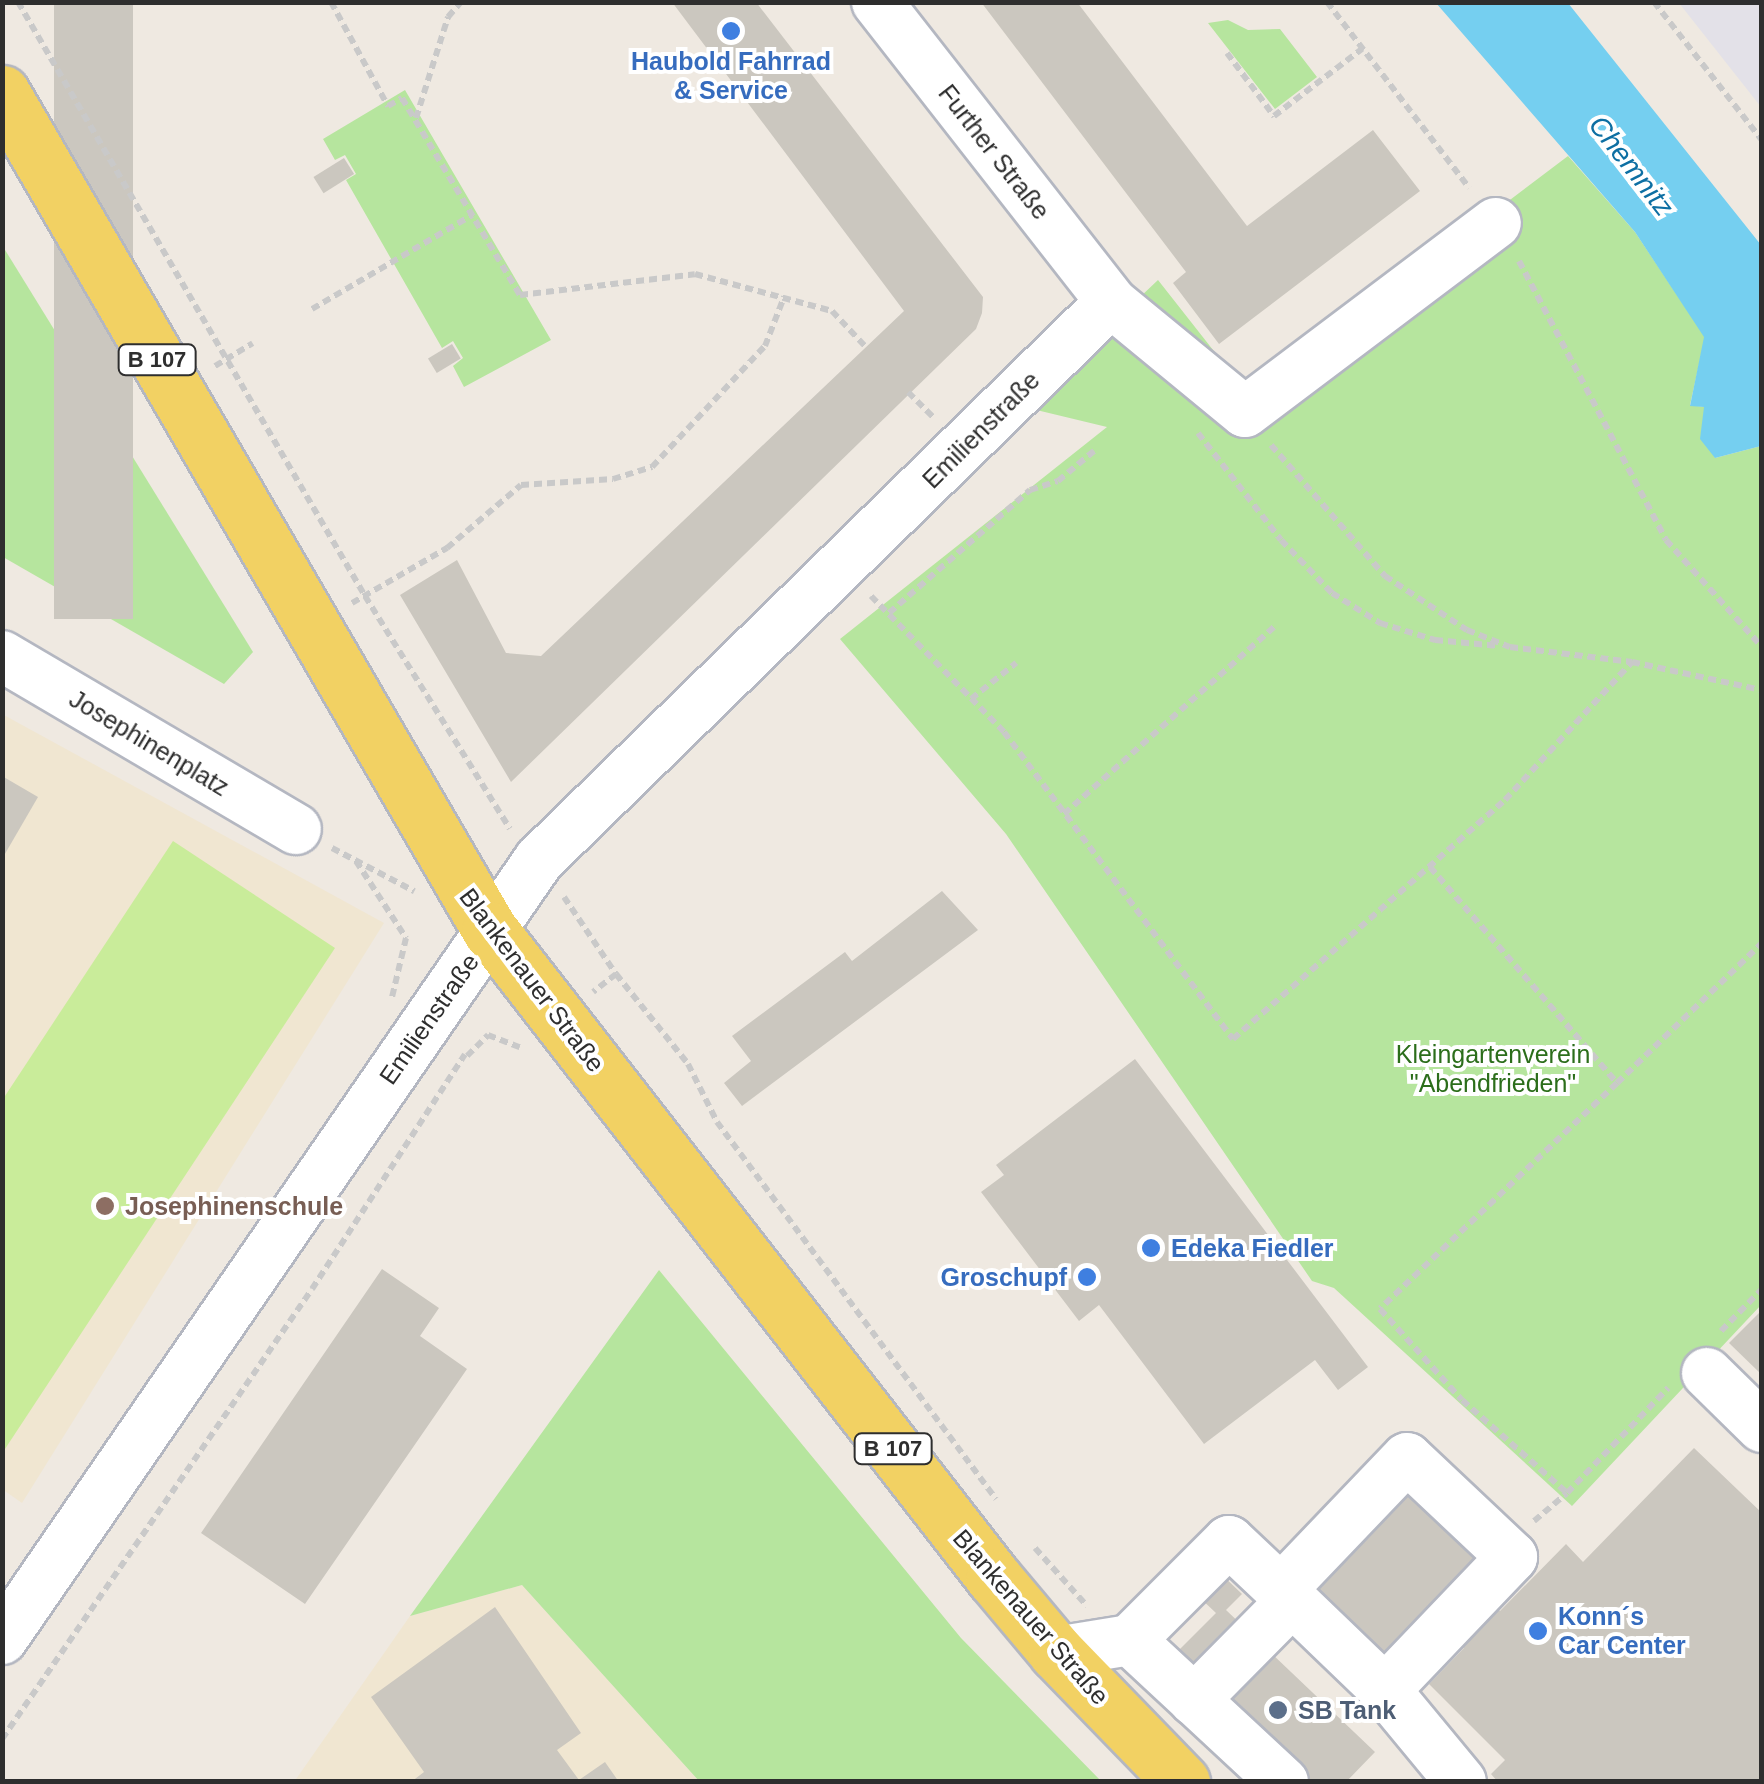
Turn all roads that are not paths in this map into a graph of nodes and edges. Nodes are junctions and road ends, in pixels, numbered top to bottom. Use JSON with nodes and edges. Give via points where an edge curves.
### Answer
{"nodes":[{"id":1,"x":877,"y":2,"type":"edge"},
{"id":2,"x":2,"y":93,"type":"edge"},
{"id":3,"x":1496,"y":222,"type":"road end"},
{"id":4,"x":1111,"y":302,"type":"junction"},
{"id":5,"x":2,"y":656,"type":"edge"},
{"id":6,"x":296,"y":829,"type":"road end"},
{"id":7,"x":490,"y":930,"type":"junction"},
{"id":8,"x":1696,"y":1367,"type":"road end"},
{"id":9,"x":1762,"y":1427,"type":"edge"},
{"id":10,"x":19,"y":1580,"type":"edge"},
{"id":11,"x":1286,"y":1596,"type":"junction"},
{"id":12,"x":2,"y":1639,"type":"edge"},
{"id":13,"x":1130,"y":1640,"type":"junction"},
{"id":14,"x":1056,"y":1652,"type":"junction"},
{"id":15,"x":1385,"y":1690,"type":"junction"},
{"id":16,"x":1194,"y":1700,"type":"junction"},
{"id":17,"x":1443,"y":1776,"type":"edge"},
{"id":18,"x":1182,"y":1782,"type":"edge"},
{"id":19,"x":1283,"y":1782,"type":"edge"}],
"edges":[{"from":1,"to":4,"type":"street","name":"Further Straße"},
{"from":2,"to":7,"type":"main road","name":"Blankenauer Straße","number":"B 107"},
{"from":3,"to":4,"type":"street","name":"Further Straße","via":[[1245,412]]},
{"from":4,"to":7,"type":"street","name":"Emilienstraße","via":[[539,860]]},
{"from":5,"to":6,"type":"street","name":"Josephinenplatz"},
{"from":7,"to":10,"type":"street","name":"Emilienstraße"},
{"from":7,"to":14,"type":"main road","name":"Blankenauer Straße","number":"B 107"},
{"from":8,"to":9,"type":"street"},
{"from":10,"to":12,"type":"street","name":"Emilienstraße"},
{"from":11,"to":13,"type":"street","via":[[1229,1542]]},
{"from":11,"to":15,"type":"street"},
{"from":11,"to":15,"type":"street","via":[[1407,1458],[1512,1556]]},
{"from":11,"to":16,"type":"street"},
{"from":13,"to":14,"type":"street"},
{"from":13,"to":16,"type":"street"},
{"from":14,"to":18,"type":"main road","name":"Blankenauer Straße","number":"B 107"},
{"from":15,"to":17,"type":"street"},
{"from":16,"to":19,"type":"street"}]}
